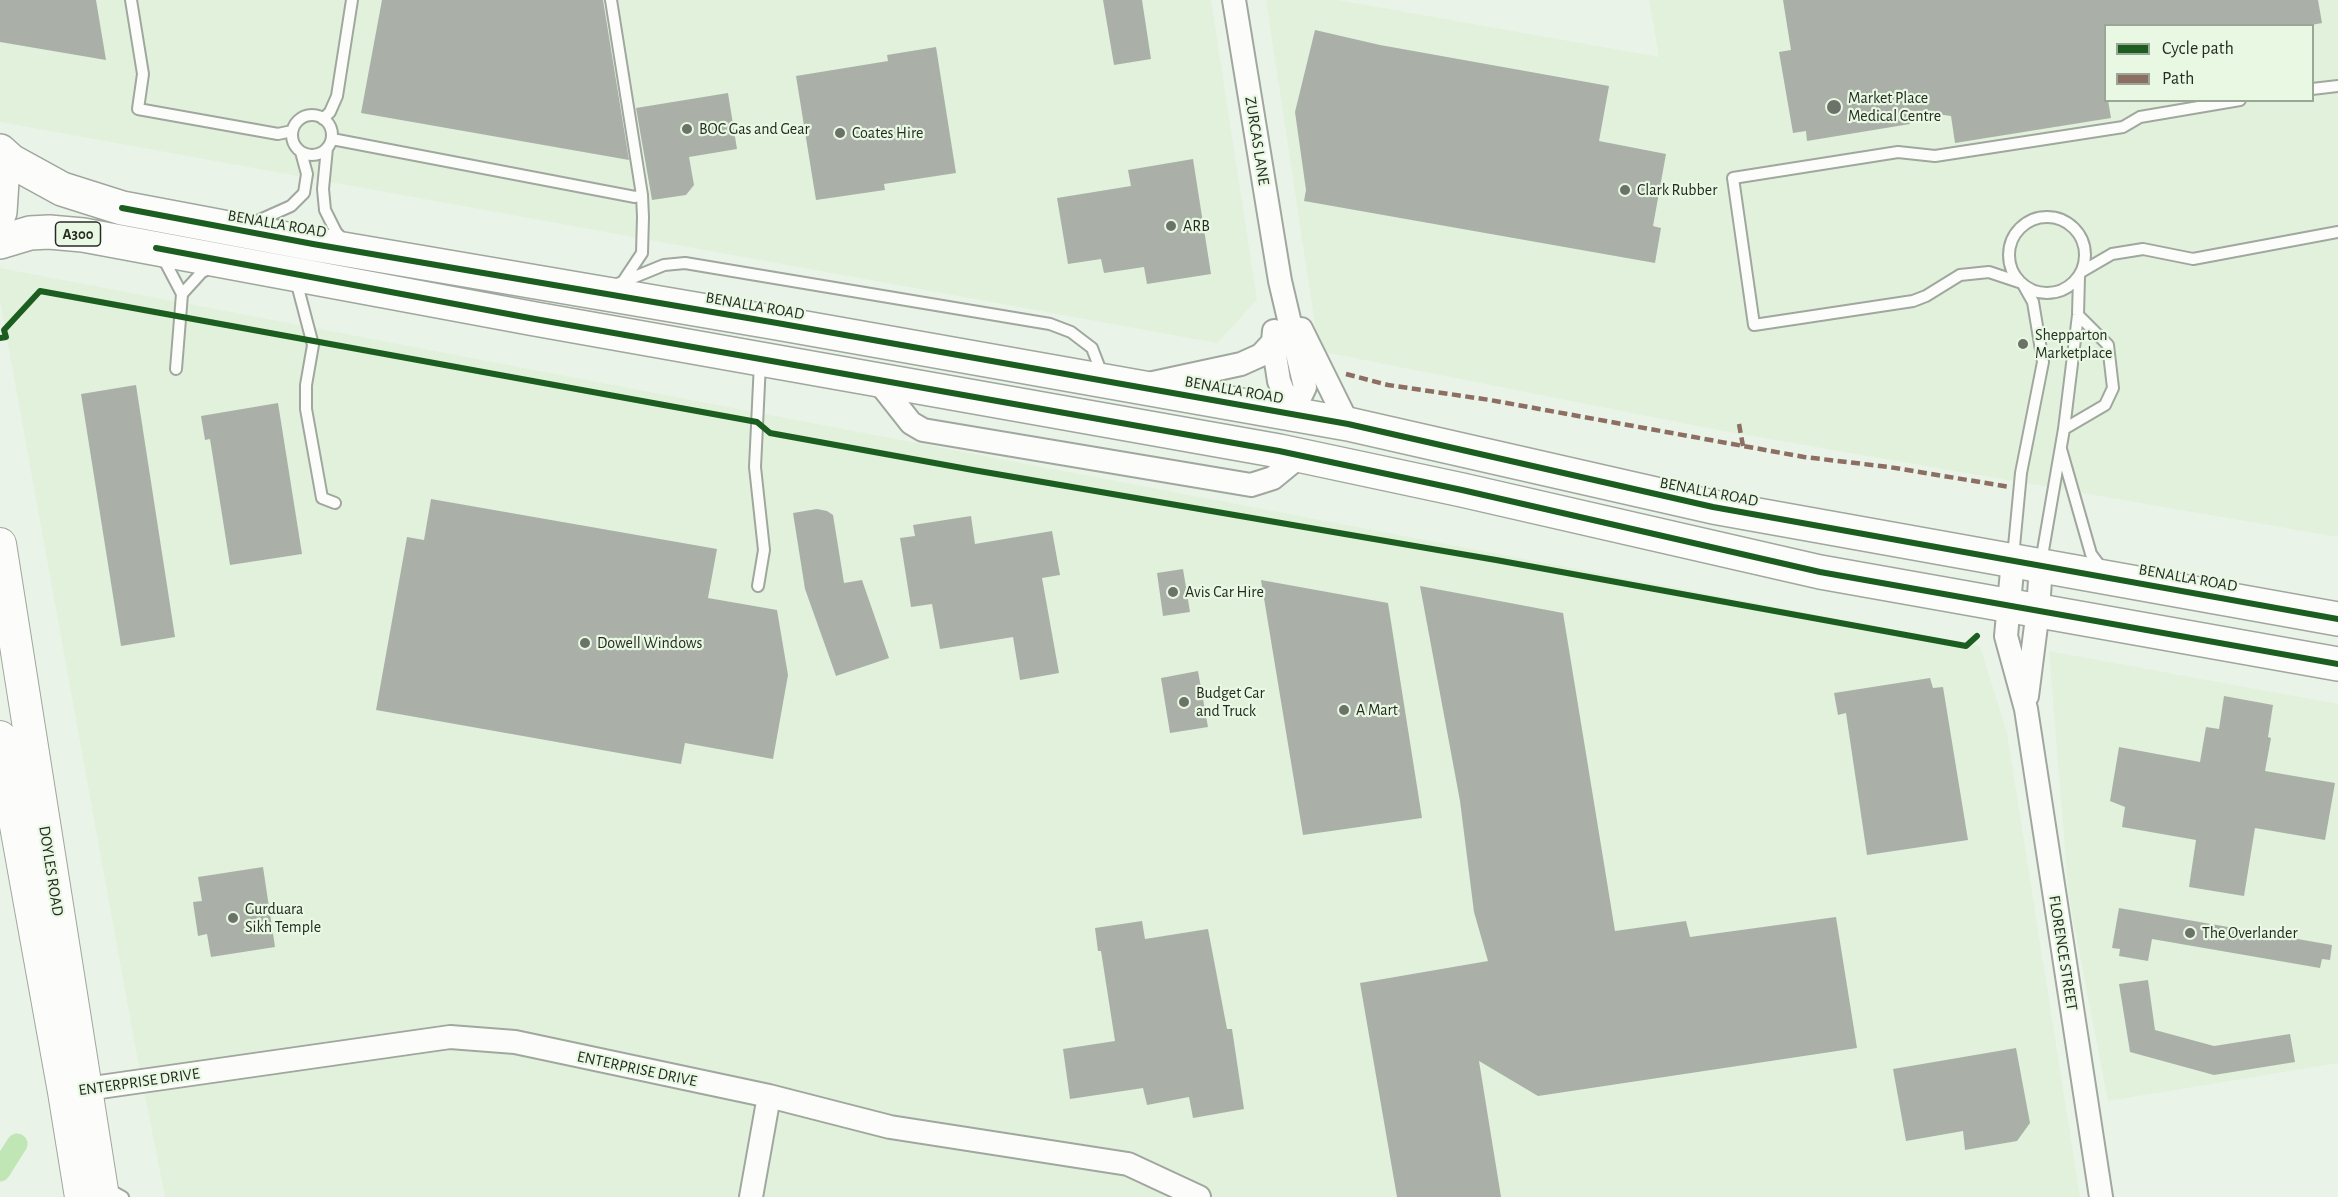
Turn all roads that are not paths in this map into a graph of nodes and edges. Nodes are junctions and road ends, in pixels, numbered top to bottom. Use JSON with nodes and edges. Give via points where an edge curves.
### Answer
{"nodes":[{"id":1,"x":131,"y":0,"type":"edge"},
{"id":2,"x":352,"y":0,"type":"edge"},
{"id":3,"x":611,"y":0,"type":"edge"},
{"id":4,"x":1234,"y":0,"type":"edge"},
{"id":5,"x":2338,"y":86,"type":"edge"},
{"id":6,"x":2314,"y":89,"type":"edge"},
{"id":7,"x":2228,"y":102,"type":"edge"},
{"id":8,"x":323,"y":119,"type":"junction"},
{"id":9,"x":292,"y":131,"type":"junction"},
{"id":10,"x":329,"y":144,"type":"junction"},
{"id":11,"x":0,"y":151,"type":"edge"},
{"id":12,"x":301,"y":152,"type":"junction"},
{"id":13,"x":0,"y":172,"type":"edge"},
{"id":14,"x":642,"y":195,"type":"junction"},
{"id":15,"x":0,"y":212,"type":"edge"},
{"id":16,"x":223,"y":228,"type":"junction"},
{"id":17,"x":2338,"y":232,"type":"edge"},
{"id":18,"x":0,"y":242,"type":"edge"},
{"id":19,"x":156,"y":248,"type":"junction"},
{"id":20,"x":353,"y":251,"type":"junction"},
{"id":21,"x":225,"y":261,"type":"junction"},
{"id":22,"x":280,"y":272,"type":"junction"},
{"id":23,"x":2080,"y":275,"type":"junction"},
{"id":24,"x":1280,"y":281,"type":"junction"},
{"id":25,"x":622,"y":283,"type":"junction"},
{"id":26,"x":2022,"y":284,"type":"junction"},
{"id":27,"x":591,"y":292,"type":"junction"},
{"id":28,"x":182,"y":294,"type":"junction"},
{"id":29,"x":722,"y":314,"type":"junction"},
{"id":30,"x":2078,"y":315,"type":"junction"},
{"id":31,"x":1273,"y":342,"type":"junction"},
{"id":32,"x":760,"y":359,"type":"junction"},
{"id":33,"x":176,"y":369,"type":"dead end"},
{"id":34,"x":1104,"y":381,"type":"junction"},
{"id":35,"x":1136,"y":387,"type":"junction"},
{"id":36,"x":1292,"y":414,"type":"junction"},
{"id":37,"x":1348,"y":424,"type":"junction"},
{"id":38,"x":2064,"y":429,"type":"junction"},
{"id":39,"x":2060,"y":446,"type":"junction"},
{"id":40,"x":1290,"y":453,"type":"junction"},
{"id":41,"x":335,"y":503,"type":"dead end"},
{"id":42,"x":0,"y":544,"type":"edge"},
{"id":43,"x":2027,"y":563,"type":"junction"},
{"id":44,"x":2117,"y":579,"type":"junction"},
{"id":45,"x":758,"y":586,"type":"dead end"},
{"id":46,"x":2024,"y":608,"type":"junction"},
{"id":47,"x":2331,"y":616,"type":"edge"},
{"id":48,"x":2338,"y":664,"type":"edge"},
{"id":49,"x":2026,"y":709,"type":"junction"},
{"id":50,"x":0,"y":736,"type":"edge"},
{"id":51,"x":75,"y":1091,"type":"junction"},
{"id":52,"x":769,"y":1096,"type":"junction"},
{"id":53,"x":102,"y":1194,"type":"edge"},
{"id":54,"x":751,"y":1197,"type":"edge"},
{"id":55,"x":1199,"y":1197,"type":"edge"},
{"id":56,"x":2101,"y":1197,"type":"edge"}],
"edges":[{"from":1,"to":9,"type":"lane","via":[[143,74],[138,109],[278,134]]},
{"from":2,"to":8,"type":"lane","via":[[337,96]]},
{"from":3,"to":14,"type":"lane"},
{"from":4,"to":24,"type":"street","name":"ZURCAS LANE"},
{"from":5,"to":6,"type":"lane"},
{"from":7,"to":26,"type":"lane","via":[[2140,117],[2123,127],[2090,133],[1935,156],[1898,152],[1733,178],[1754,326],[1913,301],[1960,275],[1989,272]]},
{"from":8,"to":9,"type":"lane","via":[[304,117]]},
{"from":8,"to":10,"type":"lane","via":[[330,127]]},
{"from":9,"to":12,"type":"lane","via":[[293,143]]},
{"from":10,"to":12,"type":"lane","via":[[317,154]]},
{"from":10,"to":14,"type":"lane","via":[[635,197]]},
{"from":10,"to":20,"type":"lane","via":[[323,189],[325,210],[336,232]]},
{"from":11,"to":16,"type":"highway","name":"BENALLA ROAD","number":"A300","via":[[39,177],[79,196]]},
{"from":12,"to":16,"type":"lane","via":[[307,174],[304,193],[291,206],[253,223]]},
{"from":13,"to":15,"type":"highway"},
{"from":14,"to":25,"type":"lane","via":[[642,253]]},
{"from":16,"to":20,"type":"highway","name":"BENALLA ROAD","number":"A300"},
{"from":17,"to":23,"type":"lane","via":[[2193,259],[2143,249],[2112,254]]},
{"from":18,"to":19,"type":"highway","number":"A300","via":[[49,232]]},
{"from":19,"to":21,"type":"highway","number":"A300"},
{"from":19,"to":28,"type":"lane"},
{"from":20,"to":27,"type":"highway","name":"BENALLA ROAD","number":"A300"},
{"from":21,"to":22,"type":"highway","number":"A300"},
{"from":21,"to":28,"type":"lane","via":[[202,272]]},
{"from":22,"to":32,"type":"highway","number":"A300"},
{"from":22,"to":41,"type":"lane","via":[[298,288],[309,327],[313,345],[306,409],[322,498]]},
{"from":23,"to":26,"type":"lane","via":[[2070,286],[2047,293]]},
{"from":23,"to":26,"type":"lane","via":[[2086,253],[2079,234],[2062,219],[2037,217],[2021,226],[2011,241],[2009,262]]},
{"from":23,"to":30,"type":"lane"},
{"from":24,"to":31,"type":"street","name":"ZURCAS LANE"},
{"from":24,"to":36,"type":"street","name":"ZURCAS LANE","via":[[1305,387]]},
{"from":24,"to":37,"type":"street","name":"ZURCAS LANE"},
{"from":25,"to":27,"type":"lane","name":"BENALLA ROAD"},
{"from":25,"to":34,"type":"lane","name":"BENALLA ROAD","via":[[664,265],[685,263],[1050,324],[1092,348]]},
{"from":26,"to":43,"type":"lane","via":[[2033,302],[2043,362],[2021,473]]},
{"from":27,"to":29,"type":"highway","name":"BENALLA ROAD","number":"A300"},
{"from":28,"to":33,"type":"lane"},
{"from":29,"to":32,"type":"highway","via":[[753,344]]},
{"from":29,"to":34,"type":"highway","name":"BENALLA ROAD","number":"A300"},
{"from":30,"to":38,"type":"lane"},
{"from":30,"to":38,"type":"lane","via":[[2109,345],[2113,388],[2105,405]]},
{"from":31,"to":35,"type":"street","via":[[1260,355],[1241,364]]},
{"from":31,"to":36,"type":"street","name":"ZURCAS LANE","via":[[1279,381]]},
{"from":32,"to":40,"type":"highway","number":"A300"},
{"from":32,"to":45,"type":"lane","via":[[755,466],[764,550]]},
{"from":34,"to":35,"type":"highway","name":"BENALLA ROAD","number":"A300"},
{"from":35,"to":36,"type":"highway","name":"BENALLA ROAD","number":"A300"},
{"from":36,"to":37,"type":"highway","name":"BENALLA ROAD","number":"A300"},
{"from":36,"to":40,"type":"highway"},
{"from":37,"to":43,"type":"highway","name":"BENALLA ROAD","number":"A300","via":[[1659,496]]},
{"from":38,"to":39,"type":"lane"},
{"from":39,"to":43,"type":"lane"},
{"from":39,"to":44,"type":"lane","via":[[2091,554],[2101,568]]},
{"from":40,"to":46,"type":"highway","number":"A300","via":[[1790,566]]},
{"from":42,"to":51,"type":"main road","name":"DOYLES ROAD"},
{"from":43,"to":44,"type":"highway","name":"BENALLA ROAD","number":"A300"},
{"from":43,"to":46,"type":"street","name":"FLORENCE STREET"},
{"from":43,"to":46,"type":"street","name":"FLORENCE STREET"},
{"from":44,"to":47,"type":"highway","name":"BENALLA ROAD","number":"A300"},
{"from":46,"to":48,"type":"highway","number":"A300"},
{"from":46,"to":49,"type":"street","name":"FLORENCE STREET"},
{"from":46,"to":49,"type":"street","name":"FLORENCE STREET","via":[[2006,636]]},
{"from":49,"to":56,"type":"street","name":"FLORENCE STREET"},
{"from":50,"to":51,"type":"main road","name":"DOYLES ROAD"},
{"from":51,"to":52,"type":"street","name":"ENTERPRISE DRIVE","via":[[450,1037],[515,1041]]},
{"from":51,"to":53,"type":"main road","name":"DOYLES ROAD"},
{"from":52,"to":54,"type":"street"},
{"from":52,"to":55,"type":"street","name":"ENTERPRISE DRIVE","via":[[890,1127],[1128,1164]]}]}
